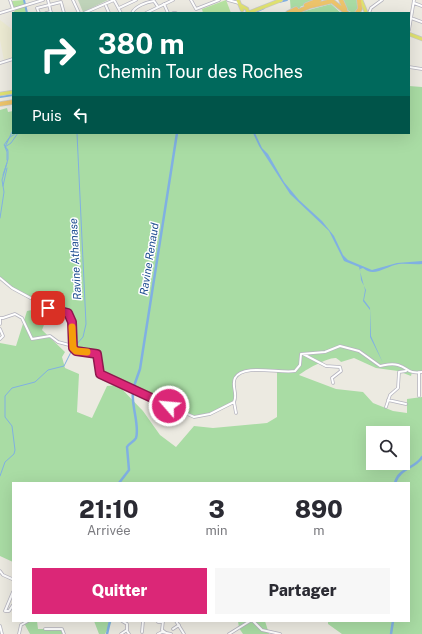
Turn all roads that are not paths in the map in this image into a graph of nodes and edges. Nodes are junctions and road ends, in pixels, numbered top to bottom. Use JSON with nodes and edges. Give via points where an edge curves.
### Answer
{"nodes":[{"id":1,"x":10,"y":0,"type":"edge"},
{"id":2,"x":43,"y":0,"type":"edge"},
{"id":3,"x":48,"y":0,"type":"edge"},
{"id":4,"x":73,"y":0,"type":"edge"},
{"id":5,"x":136,"y":0,"type":"edge"},
{"id":6,"x":173,"y":0,"type":"edge"},
{"id":7,"x":191,"y":0,"type":"edge"},
{"id":8,"x":219,"y":0,"type":"edge"},
{"id":9,"x":228,"y":0,"type":"edge"},
{"id":10,"x":281,"y":0,"type":"edge"},
{"id":11,"x":319,"y":0,"type":"edge"},
{"id":12,"x":326,"y":0,"type":"edge"},
{"id":13,"x":341,"y":0,"type":"edge"},
{"id":14,"x":359,"y":0,"type":"edge"},
{"id":15,"x":382,"y":0,"type":"edge"},
{"id":16,"x":414,"y":1,"type":"edge"},
{"id":17,"x":239,"y":3,"type":"edge"},
{"id":18,"x":164,"y":4,"type":"junction"},
{"id":19,"x":49,"y":5,"type":"junction"},
{"id":20,"x":106,"y":6,"type":"dead end"},
{"id":21,"x":311,"y":6,"type":"junction"},
{"id":22,"x":422,"y":6,"type":"edge"},
{"id":23,"x":158,"y":7,"type":"junction"},
{"id":24,"x":119,"y":8,"type":"junction"},
{"id":25,"x":13,"y":9,"type":"junction"},
{"id":26,"x":244,"y":11,"type":"edge"},
{"id":27,"x":38,"y":12,"type":"edge"},
{"id":28,"x":51,"y":12,"type":"edge"},
{"id":29,"x":64,"y":12,"type":"edge"},
{"id":30,"x":79,"y":12,"type":"edge"},
{"id":31,"x":86,"y":12,"type":"edge"},
{"id":32,"x":109,"y":12,"type":"edge"},
{"id":33,"x":121,"y":12,"type":"edge"},
{"id":34,"x":132,"y":12,"type":"edge"},
{"id":35,"x":148,"y":12,"type":"edge"},
{"id":36,"x":168,"y":12,"type":"edge"},
{"id":37,"x":290,"y":12,"type":"edge"},
{"id":38,"x":297,"y":12,"type":"edge"},
{"id":39,"x":348,"y":12,"type":"edge"},
{"id":40,"x":348,"y":12,"type":"edge"},
{"id":41,"x":358,"y":12,"type":"edge"},
{"id":42,"x":361,"y":12,"type":"edge"},
{"id":43,"x":367,"y":12,"type":"edge"},
{"id":44,"x":369,"y":12,"type":"edge"},
{"id":45,"x":0,"y":13,"type":"edge"},
{"id":46,"x":411,"y":18,"type":"junction"},
{"id":47,"x":422,"y":22,"type":"edge"},
{"id":48,"x":410,"y":24,"type":"edge"},
{"id":49,"x":410,"y":33,"type":"edge"},
{"id":50,"x":422,"y":39,"type":"edge"},
{"id":51,"x":12,"y":59,"type":"edge"},
{"id":52,"x":0,"y":62,"type":"edge"},
{"id":53,"x":422,"y":65,"type":"edge"},
{"id":54,"x":410,"y":67,"type":"edge"},
{"id":55,"x":421,"y":69,"type":"edge"},
{"id":56,"x":12,"y":92,"type":"edge"},
{"id":57,"x":0,"y":94,"type":"edge"},
{"id":58,"x":12,"y":100,"type":"edge"},
{"id":59,"x":0,"y":103,"type":"edge"},
{"id":60,"x":0,"y":278,"type":"edge"},
{"id":61,"x":0,"y":318,"type":"edge"},
{"id":62,"x":0,"y":324,"type":"edge"},
{"id":63,"x":0,"y":329,"type":"edge"},
{"id":64,"x":0,"y":339,"type":"edge"},
{"id":65,"x":72,"y":346,"type":"junction"},
{"id":66,"x":303,"y":353,"type":"junction"},
{"id":67,"x":407,"y":371,"type":"junction"},
{"id":68,"x":418,"y":372,"type":"junction"},
{"id":69,"x":422,"y":372,"type":"edge"},
{"id":70,"x":333,"y":383,"type":"dead end"},
{"id":71,"x":419,"y":396,"type":"dead end"},
{"id":72,"x":388,"y":400,"type":"junction"},
{"id":73,"x":234,"y":402,"type":"junction"},
{"id":74,"x":406,"y":404,"type":"dead end"},
{"id":75,"x":386,"y":407,"type":"dead end"},
{"id":76,"x":236,"y":413,"type":"dead end"},
{"id":77,"x":0,"y":571,"type":"edge"},
{"id":78,"x":12,"y":579,"type":"edge"},
{"id":79,"x":12,"y":594,"type":"edge"},
{"id":80,"x":12,"y":606,"type":"edge"},
{"id":81,"x":26,"y":622,"type":"edge"},
{"id":82,"x":124,"y":622,"type":"edge"},
{"id":83,"x":143,"y":622,"type":"edge"},
{"id":84,"x":163,"y":622,"type":"edge"},
{"id":85,"x":176,"y":622,"type":"edge"},
{"id":86,"x":249,"y":622,"type":"edge"},
{"id":87,"x":252,"y":622,"type":"edge"},
{"id":88,"x":178,"y":625,"type":"junction"},
{"id":89,"x":0,"y":626,"type":"edge"},
{"id":90,"x":173,"y":628,"type":"dead end"},
{"id":91,"x":45,"y":629,"type":"dead end"},
{"id":92,"x":142,"y":632,"type":"dead end"},
{"id":93,"x":166,"y":633,"type":"junction"},
{"id":94,"x":2,"y":634,"type":"edge"},
{"id":95,"x":19,"y":634,"type":"edge"},
{"id":96,"x":64,"y":634,"type":"edge"},
{"id":97,"x":121,"y":634,"type":"edge"},
{"id":98,"x":158,"y":634,"type":"edge"},
{"id":99,"x":171,"y":634,"type":"edge"},
{"id":100,"x":184,"y":634,"type":"edge"},
{"id":101,"x":229,"y":634,"type":"edge"},
{"id":102,"x":280,"y":634,"type":"edge"}],
"edges":[{"from":1,"to":25,"type":"street"},
{"from":2,"to":25,"type":"street"},
{"from":3,"to":19,"type":"street"},
{"from":4,"to":30,"type":"street"},
{"from":5,"to":24,"type":"street"},
{"from":6,"to":18,"type":"street"},
{"from":7,"to":8,"type":"street","via":[[196,9]]},
{"from":9,"to":17,"type":"street"},
{"from":10,"to":26,"type":"main road"},
{"from":11,"to":37,"type":"highway"},
{"from":12,"to":21,"type":"highway"},
{"from":13,"to":40,"type":"highway"},
{"from":14,"to":41,"type":"highway"},
{"from":14,"to":42,"type":"main road"},
{"from":14,"to":43,"type":"main road"},
{"from":15,"to":44,"type":"street"},
{"from":16,"to":22,"type":"street"},
{"from":16,"to":46,"type":"street"},
{"from":17,"to":26,"type":"main road"},
{"from":18,"to":23,"type":"street"},
{"from":18,"to":36,"type":"street"},
{"from":19,"to":27,"type":"street","via":[[37,8]]},
{"from":19,"to":28,"type":"street"},
{"from":19,"to":29,"type":"street","via":[[61,2]]},
{"from":20,"to":32,"type":"street"},
{"from":21,"to":38,"type":"highway"},
{"from":21,"to":39,"type":"highway","via":[[332,1]]},
{"from":23,"to":34,"type":"street","via":[[154,1],[147,2]]},
{"from":23,"to":35,"type":"street"},
{"from":24,"to":31,"type":"street","via":[[113,0]]},
{"from":24,"to":33,"type":"street"},
{"from":25,"to":45,"type":"street"},
{"from":46,"to":47,"type":"street"},
{"from":46,"to":48,"type":"street"},
{"from":49,"to":50,"type":"main road"},
{"from":51,"to":52,"type":"street"},
{"from":53,"to":55,"type":"street"},
{"from":54,"to":55,"type":"street"},
{"from":56,"to":57,"type":"main road"},
{"from":58,"to":59,"type":"highway"},
{"from":60,"to":65,"type":"street","via":[[12,288],[51,309],[68,313],[72,322]]},
{"from":61,"to":62,"type":"street"},
{"from":61,"to":65,"type":"street","via":[[12,314],[20,316],[32,339],[50,336],[58,342]]},
{"from":63,"to":64,"type":"street","via":[[3,336]]},
{"from":65,"to":73,"type":"street","via":[[76,351],[97,354],[100,374],[189,416],[210,414]]},
{"from":66,"to":67,"type":"street","via":[[325,352],[340,346],[359,351],[380,366],[394,364]]},
{"from":66,"to":70,"type":"street","via":[[326,366],[340,367],[341,371],[332,378]]},
{"from":66,"to":73,"type":"street","via":[[300,365],[295,371],[263,369],[245,371],[237,375],[233,384],[236,396]]},
{"from":67,"to":68,"type":"street"},
{"from":67,"to":72,"type":"street","via":[[399,372],[398,388]]},
{"from":68,"to":69,"type":"street"},
{"from":68,"to":71,"type":"street"},
{"from":72,"to":74,"type":"street"},
{"from":72,"to":75,"type":"street"},
{"from":73,"to":76,"type":"street"},
{"from":77,"to":78,"type":"street"},
{"from":79,"to":80,"type":"street","via":[[5,611],[9,611]]},
{"from":81,"to":95,"type":"street"},
{"from":82,"to":97,"type":"street","via":[[127,624],[127,630]]},
{"from":83,"to":92,"type":"street"},
{"from":84,"to":93,"type":"street","via":[[162,630]]},
{"from":85,"to":88,"type":"street"},
{"from":86,"to":101,"type":"street"},
{"from":87,"to":102,"type":"street","via":[[262,630]]},
{"from":88,"to":90,"type":"street"},
{"from":88,"to":100,"type":"street"},
{"from":89,"to":94,"type":"street"},
{"from":91,"to":96,"type":"street","via":[[62,629]]},
{"from":93,"to":98,"type":"street"},
{"from":93,"to":99,"type":"street"}]}
